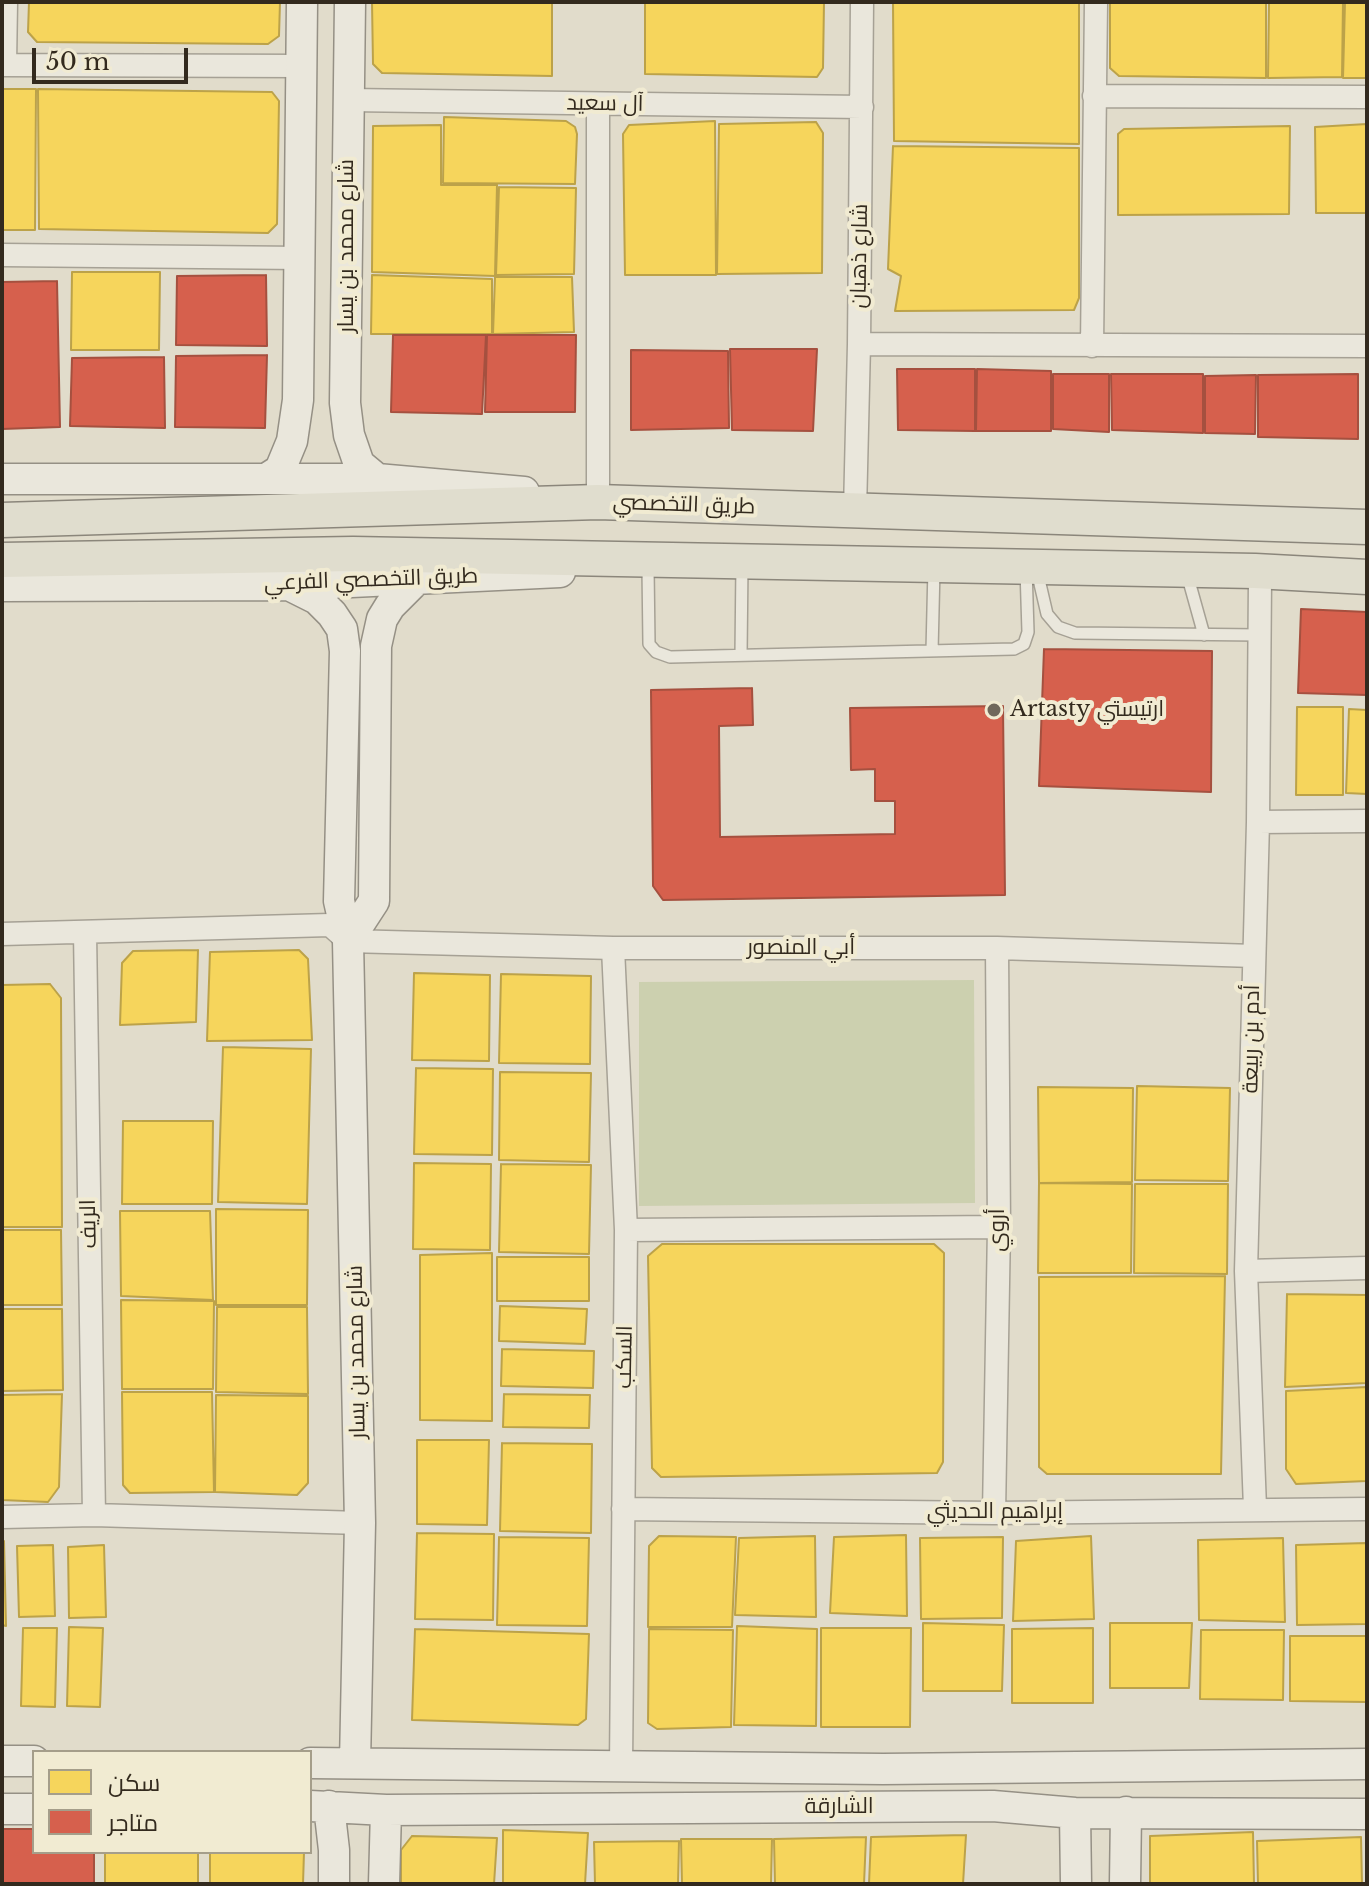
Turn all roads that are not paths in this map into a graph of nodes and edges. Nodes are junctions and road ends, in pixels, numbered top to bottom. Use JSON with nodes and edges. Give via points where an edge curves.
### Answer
{"nodes":[{"id":1,"x":6,"y":2,"type":"edge"},
{"id":2,"x":302,"y":2,"type":"edge"},
{"id":3,"x":350,"y":2,"type":"edge"},
{"id":4,"x":862,"y":2,"type":"edge"},
{"id":5,"x":1096,"y":2,"type":"edge"},
{"id":6,"x":4,"y":65,"type":"edge"},
{"id":7,"x":302,"y":66,"type":"junction"},
{"id":8,"x":1094,"y":96,"type":"junction"},
{"id":9,"x":1367,"y":97,"type":"edge"},
{"id":10,"x":349,"y":100,"type":"junction"},
{"id":11,"x":598,"y":104,"type":"junction"},
{"id":12,"x":862,"y":107,"type":"junction"},
{"id":13,"x":2,"y":255,"type":"edge"},
{"id":14,"x":301,"y":258,"type":"junction"},
{"id":15,"x":301,"y":296,"type":"junction"},
{"id":16,"x":346,"y":296,"type":"junction"},
{"id":17,"x":859,"y":344,"type":"junction"},
{"id":18,"x":1092,"y":346,"type":"junction"},
{"id":19,"x":1367,"y":346,"type":"edge"},
{"id":20,"x":2,"y":479,"type":"edge"},
{"id":21,"x":266,"y":479,"type":"junction"},
{"id":22,"x":377,"y":479,"type":"junction"},
{"id":23,"x":598,"y":502,"type":"junction"},
{"id":24,"x":855,"y":511,"type":"junction"},
{"id":25,"x":2,"y":520,"type":"edge"},
{"id":26,"x":1367,"y":527,"type":"edge"},
{"id":27,"x":2,"y":560,"type":"edge"},
{"id":28,"x":741,"y":561,"type":"junction"},
{"id":29,"x":934,"y":565,"type":"junction"},
{"id":30,"x":1031,"y":567,"type":"junction"},
{"id":31,"x":648,"y":568,"type":"junction"},
{"id":32,"x":1186,"y":569,"type":"junction"},
{"id":33,"x":1255,"y":571,"type":"junction"},
{"id":34,"x":1367,"y":577,"type":"edge"},
{"id":35,"x":417,"y":579,"type":"junction"},
{"id":36,"x":289,"y":585,"type":"junction"},
{"id":37,"x":2,"y":586,"type":"edge"},
{"id":38,"x":1204,"y":635,"type":"junction"},
{"id":39,"x":1259,"y":635,"type":"junction"},
{"id":40,"x":932,"y":651,"type":"junction"},
{"id":41,"x":741,"y":655,"type":"junction"},
{"id":42,"x":1367,"y":821,"type":"edge"},
{"id":43,"x":1258,"y":822,"type":"junction"},
{"id":44,"x":85,"y":932,"type":"junction"},
{"id":45,"x":2,"y":934,"type":"edge"},
{"id":46,"x":348,"y":941,"type":"junction"},
{"id":47,"x":613,"y":948,"type":"junction"},
{"id":48,"x":997,"y":948,"type":"junction"},
{"id":49,"x":1254,"y":956,"type":"junction"},
{"id":50,"x":999,"y":1227,"type":"junction"},
{"id":51,"x":626,"y":1230,"type":"junction"},
{"id":52,"x":1367,"y":1268,"type":"edge"},
{"id":53,"x":1246,"y":1271,"type":"junction"},
{"id":54,"x":1255,"y":1508,"type":"junction"},
{"id":55,"x":623,"y":1509,"type":"junction"},
{"id":56,"x":1367,"y":1509,"type":"edge"},
{"id":57,"x":994,"y":1513,"type":"junction"},
{"id":58,"x":94,"y":1515,"type":"junction"},
{"id":59,"x":2,"y":1517,"type":"edge"},
{"id":60,"x":360,"y":1523,"type":"junction"},
{"id":61,"x":2,"y":1761,"type":"edge"},
{"id":62,"x":32,"y":1761,"type":"edge"},
{"id":63,"x":312,"y":1763,"type":"edge"},
{"id":64,"x":355,"y":1763,"type":"junction"},
{"id":65,"x":1367,"y":1764,"type":"edge"},
{"id":66,"x":621,"y":1765,"type":"junction"},
{"id":67,"x":883,"y":1769,"type":"junction"},
{"id":68,"x":319,"y":1806,"type":"edge"},
{"id":69,"x":882,"y":1807,"type":"junction"},
{"id":70,"x":2,"y":1809,"type":"edge"},
{"id":71,"x":32,"y":1809,"type":"edge"},
{"id":72,"x":386,"y":1810,"type":"junction"},
{"id":73,"x":1126,"y":1812,"type":"junction"},
{"id":74,"x":1075,"y":1813,"type":"junction"},
{"id":75,"x":1367,"y":1814,"type":"edge"},
{"id":76,"x":334,"y":1850,"type":"junction"},
{"id":77,"x":384,"y":1872,"type":"edge"},
{"id":78,"x":334,"y":1884,"type":"edge"},
{"id":79,"x":1076,"y":1884,"type":"edge"},
{"id":80,"x":1125,"y":1884,"type":"edge"}],
"edges":[{"from":1,"to":6,"type":"street"},
{"from":2,"to":7,"type":"street","name":"شارع محمد بن يسار"},
{"from":3,"to":10,"type":"street","name":"شارع محمد بن يسار"},
{"from":4,"to":12,"type":"street","name":"شارع ذهبان"},
{"from":5,"to":8,"type":"street"},
{"from":6,"to":7,"type":"street"},
{"from":7,"to":14,"type":"street","name":"شارع محمد بن يسار"},
{"from":8,"to":9,"type":"street"},
{"from":8,"to":18,"type":"street"},
{"from":10,"to":11,"type":"street","name":"آل سعيد"},
{"from":10,"to":16,"type":"street","name":"شارع محمد بن يسار"},
{"from":11,"to":12,"type":"street","name":"آل سعيد"},
{"from":11,"to":23,"type":"street"},
{"from":12,"to":17,"type":"street","name":"شارع ذهبان"},
{"from":13,"to":14,"type":"street"},
{"from":14,"to":15,"type":"street","name":"شارع محمد بن يسار"},
{"from":15,"to":16,"type":"street","via":[[307,368],[318,383],[330,382],[339,362]]},
{"from":15,"to":21,"type":"street","name":"شارع محمد بن يسار","via":[[292,441],[280,470]]},
{"from":16,"to":22,"type":"street","name":"شارع محمد بن يسار","via":[[349,435],[359,464]]},
{"from":17,"to":18,"type":"street"},
{"from":17,"to":24,"type":"street","name":"شارع ذهبان"},
{"from":18,"to":19,"type":"street"},
{"from":20,"to":21,"type":"street"},
{"from":21,"to":22,"type":"street"},
{"from":22,"to":23,"type":"street"},
{"from":23,"to":24,"type":"main road","name":"طريق التخصصي"},
{"from":23,"to":25,"type":"main road","name":"طريق التخصصي"},
{"from":24,"to":26,"type":"main road","name":"طريق التخصصي"},
{"from":27,"to":28,"type":"main road","via":[[353,554]]},
{"from":28,"to":29,"type":"main road"},
{"from":28,"to":31,"type":"street","name":"طريق التخصصي الفرعي"},
{"from":28,"to":41,"type":"lane"},
{"from":29,"to":30,"type":"main road"},
{"from":29,"to":40,"type":"lane"},
{"from":30,"to":32,"type":"main road"},
{"from":30,"to":38,"type":"lane","via":[[1047,614],[1058,627],[1075,633]]},
{"from":30,"to":40,"type":"lane","via":[[1024,644],[1014,649]]},
{"from":31,"to":35,"type":"street","name":"طريق التخصصي الفرعي"},
{"from":31,"to":41,"type":"lane","via":[[649,644],[656,652],[670,657]]},
{"from":32,"to":33,"type":"main road"},
{"from":32,"to":38,"type":"lane"},
{"from":33,"to":34,"type":"main road"},
{"from":33,"to":39,"type":"street","name":"أدم بن ربيعة","via":[[1260,580]]},
{"from":35,"to":36,"type":"street","name":"طريق التخصصي الفرعي"},
{"from":35,"to":46,"type":"street","via":[[382,619],[376,646],[374,901]]},
{"from":36,"to":37,"type":"street","name":"طريق التخصصي الفرعي"},
{"from":36,"to":46,"type":"street","name":"شارع محمد بن يسار","via":[[317,599],[342,629],[339,901]]},
{"from":38,"to":39,"type":"lane"},
{"from":39,"to":43,"type":"street","name":"أدم بن ربيعة"},
{"from":40,"to":41,"type":"lane"},
{"from":42,"to":43,"type":"street"},
{"from":43,"to":49,"type":"street","name":"أدم بن ربيعة"},
{"from":44,"to":45,"type":"street"},
{"from":44,"to":46,"type":"street","via":[[330,925]]},
{"from":44,"to":58,"type":"street","name":"الريف"},
{"from":46,"to":47,"type":"street","name":"أبي المنصور"},
{"from":46,"to":60,"type":"street","name":"شارع محمد بن يسار"},
{"from":47,"to":48,"type":"street","name":"أبي المنصور"},
{"from":47,"to":51,"type":"street","name":"السكب"},
{"from":48,"to":49,"type":"street","name":"أبي المنصور"},
{"from":48,"to":50,"type":"street","name":"أروي"},
{"from":49,"to":53,"type":"street","name":"أدم بن ربيعة"},
{"from":50,"to":51,"type":"street"},
{"from":50,"to":57,"type":"street","name":"أروي"},
{"from":51,"to":55,"type":"street","name":"السكب"},
{"from":52,"to":53,"type":"street"},
{"from":53,"to":54,"type":"street","name":"أدم بن ربيعة"},
{"from":54,"to":56,"type":"street","name":"إبراهيم الحديثي"},
{"from":54,"to":57,"type":"street","name":"إبراهيم الحديثي"},
{"from":55,"to":57,"type":"street","name":"إبراهيم الحديثي"},
{"from":55,"to":66,"type":"street","name":"السكب"},
{"from":58,"to":59,"type":"street"},
{"from":58,"to":60,"type":"street"},
{"from":60,"to":64,"type":"street","name":"شارع محمد بن يسار"},
{"from":61,"to":62,"type":"street"},
{"from":63,"to":64,"type":"street","name":"الشارقة"},
{"from":64,"to":66,"type":"street","name":"الشارقة"},
{"from":65,"to":67,"type":"street","name":"الشارقة"},
{"from":66,"to":67,"type":"street","name":"الشارقة"},
{"from":67,"to":69,"type":"street"},
{"from":68,"to":72,"type":"street","name":"الشارقة"},
{"from":68,"to":76,"type":"street"},
{"from":69,"to":72,"type":"street","name":"الشارقة"},
{"from":69,"to":74,"type":"street","name":"الشارقة","via":[[993,1806]]},
{"from":70,"to":71,"type":"street"},
{"from":72,"to":77,"type":"street"},
{"from":73,"to":74,"type":"street","name":"الشارقة"},
{"from":73,"to":75,"type":"street","name":"الشارقة"},
{"from":73,"to":80,"type":"street"},
{"from":74,"to":79,"type":"street"},
{"from":76,"to":77,"type":"street","via":[[353,1843],[372,1847]]},
{"from":76,"to":78,"type":"street"}]}
